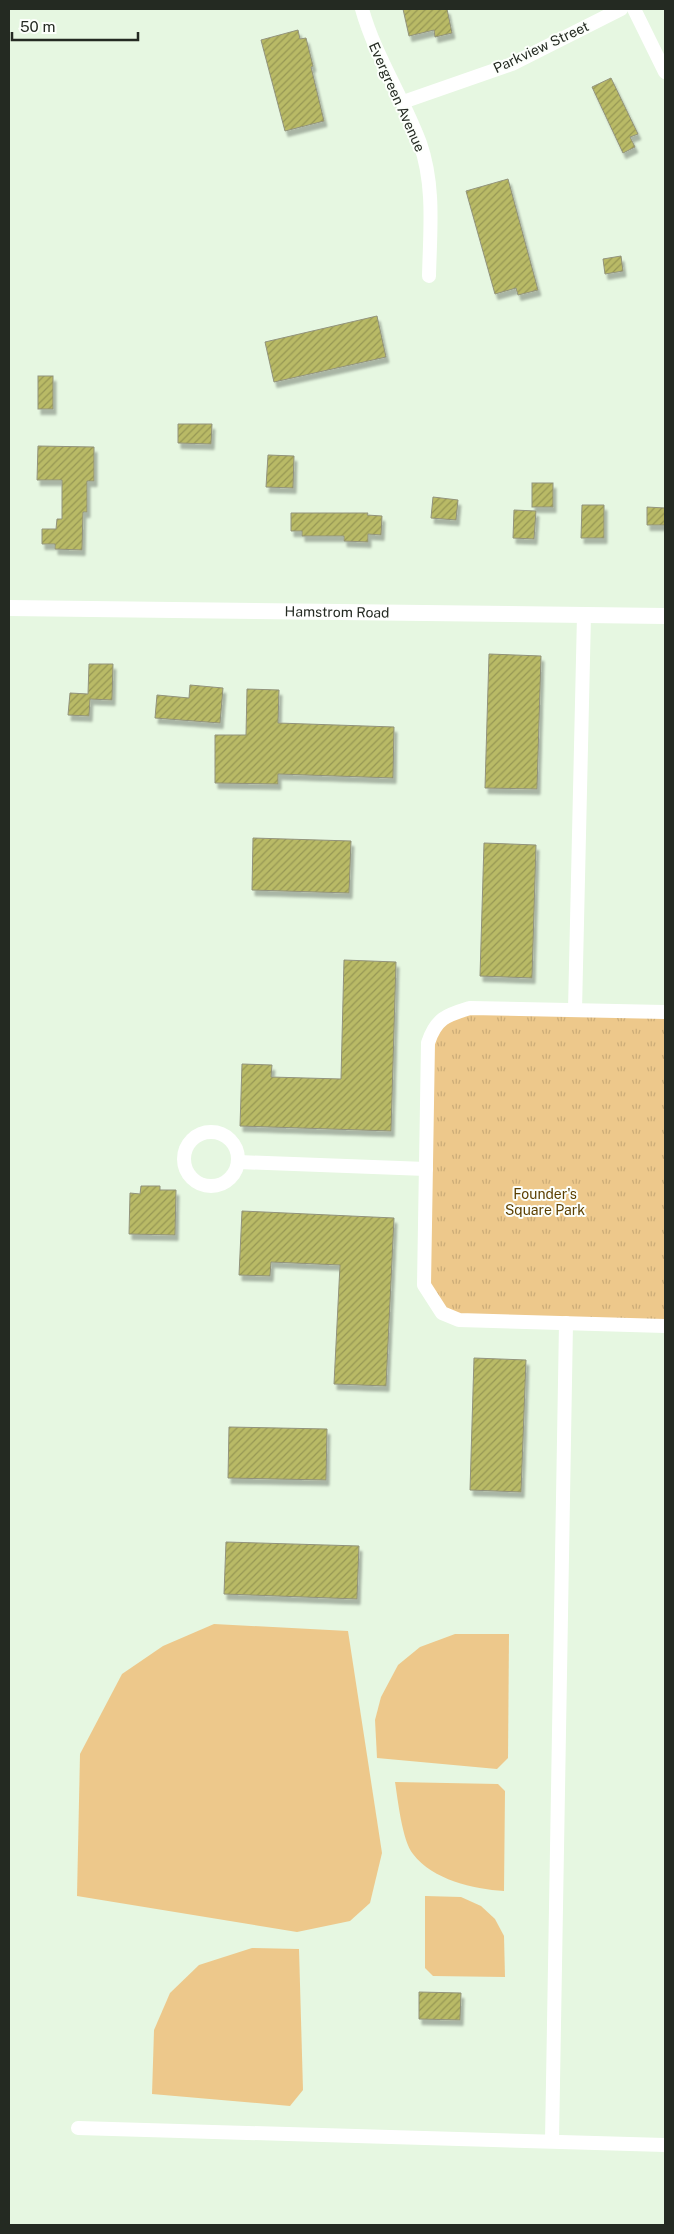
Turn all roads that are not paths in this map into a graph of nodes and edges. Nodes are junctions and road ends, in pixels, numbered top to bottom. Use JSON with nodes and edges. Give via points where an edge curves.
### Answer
{"nodes":[{"id":1,"x":362,"y":9,"type":"edge"},
{"id":2,"x":621,"y":9,"type":"edge"},
{"id":3,"x":634,"y":9,"type":"edge"},
{"id":4,"x":665,"y":72,"type":"edge"},
{"id":5,"x":402,"y":102,"type":"junction"},
{"id":6,"x":429,"y":276,"type":"dead end"},
{"id":7,"x":9,"y":608,"type":"edge"},
{"id":8,"x":584,"y":616,"type":"junction"},
{"id":9,"x":665,"y":616,"type":"edge"},
{"id":10,"x":575,"y":1010,"type":"junction"},
{"id":11,"x":665,"y":1012,"type":"edge"},
{"id":12,"x":239,"y":1162,"type":"dead end"},
{"id":13,"x":426,"y":1169,"type":"junction"},
{"id":14,"x":566,"y":1323,"type":"junction"},
{"id":15,"x":665,"y":1326,"type":"edge"},
{"id":16,"x":78,"y":2128,"type":"dead end"},
{"id":17,"x":552,"y":2141,"type":"junction"},
{"id":18,"x":665,"y":2144,"type":"edge"}],
"edges":[{"from":1,"to":5,"type":"street","name":"Evergreen Avenue","via":[[368,30]]},
{"from":2,"to":5,"type":"street","name":"Parkview Street","via":[[512,64]]},
{"from":3,"to":4,"type":"street"},
{"from":5,"to":6,"type":"street","name":"Evergreen Avenue","via":[[420,143],[431,192]]},
{"from":7,"to":8,"type":"street","name":"Hamstrom Road"},
{"from":8,"to":9,"type":"street","name":"Hamstrom Road"},
{"from":8,"to":10,"type":"street"},
{"from":10,"to":11,"type":"street"},
{"from":10,"to":13,"type":"street","via":[[470,1008],[447,1015],[432,1028],[428,1043]]},
{"from":12,"to":13,"type":"street"},
{"from":13,"to":14,"type":"street","via":[[424,1285],[442,1313],[459,1320]]},
{"from":14,"to":15,"type":"street"},
{"from":14,"to":17,"type":"street"},
{"from":16,"to":17,"type":"street"},
{"from":17,"to":18,"type":"street"}]}
